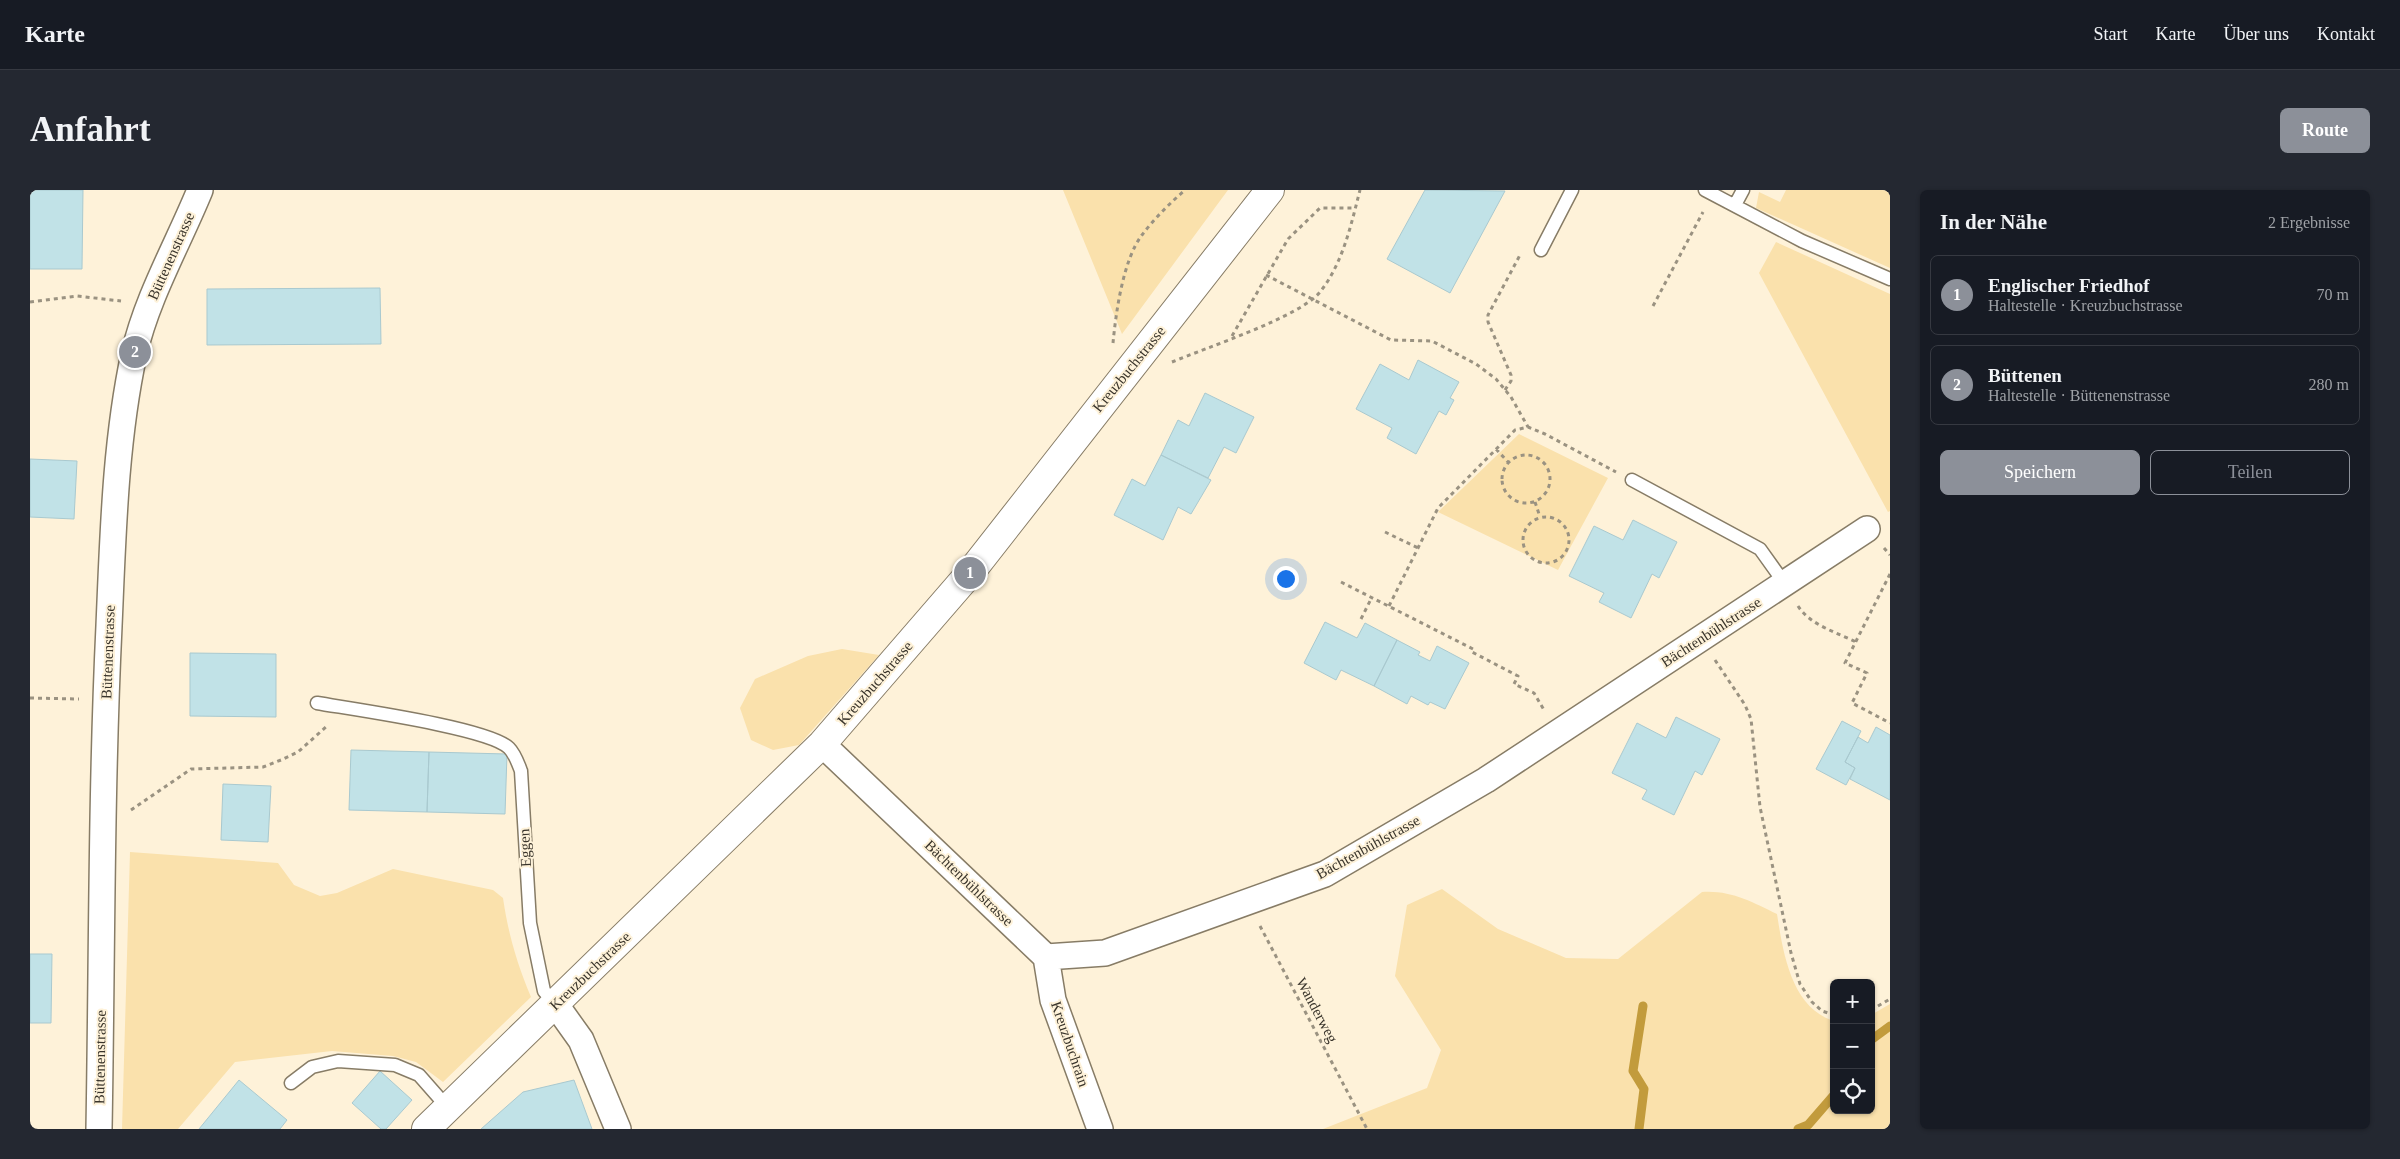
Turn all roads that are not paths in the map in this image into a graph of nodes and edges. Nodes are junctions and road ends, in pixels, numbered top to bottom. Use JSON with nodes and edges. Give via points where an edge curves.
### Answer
{"nodes":[{"id":1,"x":200,"y":190,"type":"edge"},
{"id":2,"x":1270,"y":190,"type":"edge"},
{"id":3,"x":1572,"y":190,"type":"edge"},
{"id":4,"x":1705,"y":190,"type":"edge"},
{"id":5,"x":1743,"y":190,"type":"edge"},
{"id":6,"x":1735,"y":205,"type":"junction"},
{"id":7,"x":1541,"y":250,"type":"dead end"},
{"id":8,"x":1890,"y":279,"type":"edge"},
{"id":9,"x":1632,"y":480,"type":"road end"},
{"id":10,"x":1867,"y":529,"type":"dead end"},
{"id":11,"x":1785,"y":584,"type":"junction"},
{"id":12,"x":317,"y":703,"type":"dead end"},
{"id":13,"x":822,"y":744,"type":"junction"},
{"id":14,"x":1046,"y":957,"type":"junction"},
{"id":15,"x":556,"y":1005,"type":"junction"},
{"id":16,"x":291,"y":1083,"type":"dead end"},
{"id":17,"x":448,"y":1108,"type":"junction"},
{"id":18,"x":99,"y":1129,"type":"edge"},
{"id":19,"x":426,"y":1129,"type":"edge"},
{"id":20,"x":618,"y":1129,"type":"edge"},
{"id":21,"x":1100,"y":1129,"type":"edge"}],
"edges":[{"from":1,"to":18,"type":"street","name":"Büttenenstrasse","via":[[148,306],[125,402],[116,479],[107,677]]},
{"from":2,"to":13,"type":"street","name":"Kreuzbuchstrasse","via":[[970,573]]},
{"from":3,"to":7,"type":"lane"},
{"from":4,"to":6,"type":"lane"},
{"from":5,"to":6,"type":"lane"},
{"from":6,"to":8,"type":"lane","via":[[1802,241]]},
{"from":9,"to":11,"type":"lane","via":[[1760,549]]},
{"from":10,"to":11,"type":"street","name":"Bächtenbühlstrasse"},
{"from":11,"to":14,"type":"street","name":"Bächtenbühlstrasse","via":[[1486,780],[1325,874],[1105,953]]},
{"from":12,"to":15,"type":"lane","name":"Eggen","via":[[482,734],[509,748],[521,771],[530,923],[536,963],[544,991]]},
{"from":13,"to":14,"type":"street","name":"Bächtenbühlstrasse"},
{"from":13,"to":15,"type":"street","name":"Kreuzbuchstrasse"},
{"from":14,"to":21,"type":"street","name":"Kreuzbuchrain","via":[[1053,1000]]},
{"from":15,"to":17,"type":"street","name":"Kreuzbuchstrasse"},
{"from":15,"to":20,"type":"street","name":"Eggen","via":[[581,1040]]},
{"from":16,"to":17,"type":"lane","via":[[312,1068],[338,1061],[395,1065],[419,1075]]},
{"from":17,"to":19,"type":"street","name":"Kreuzbuchstrasse"}]}
